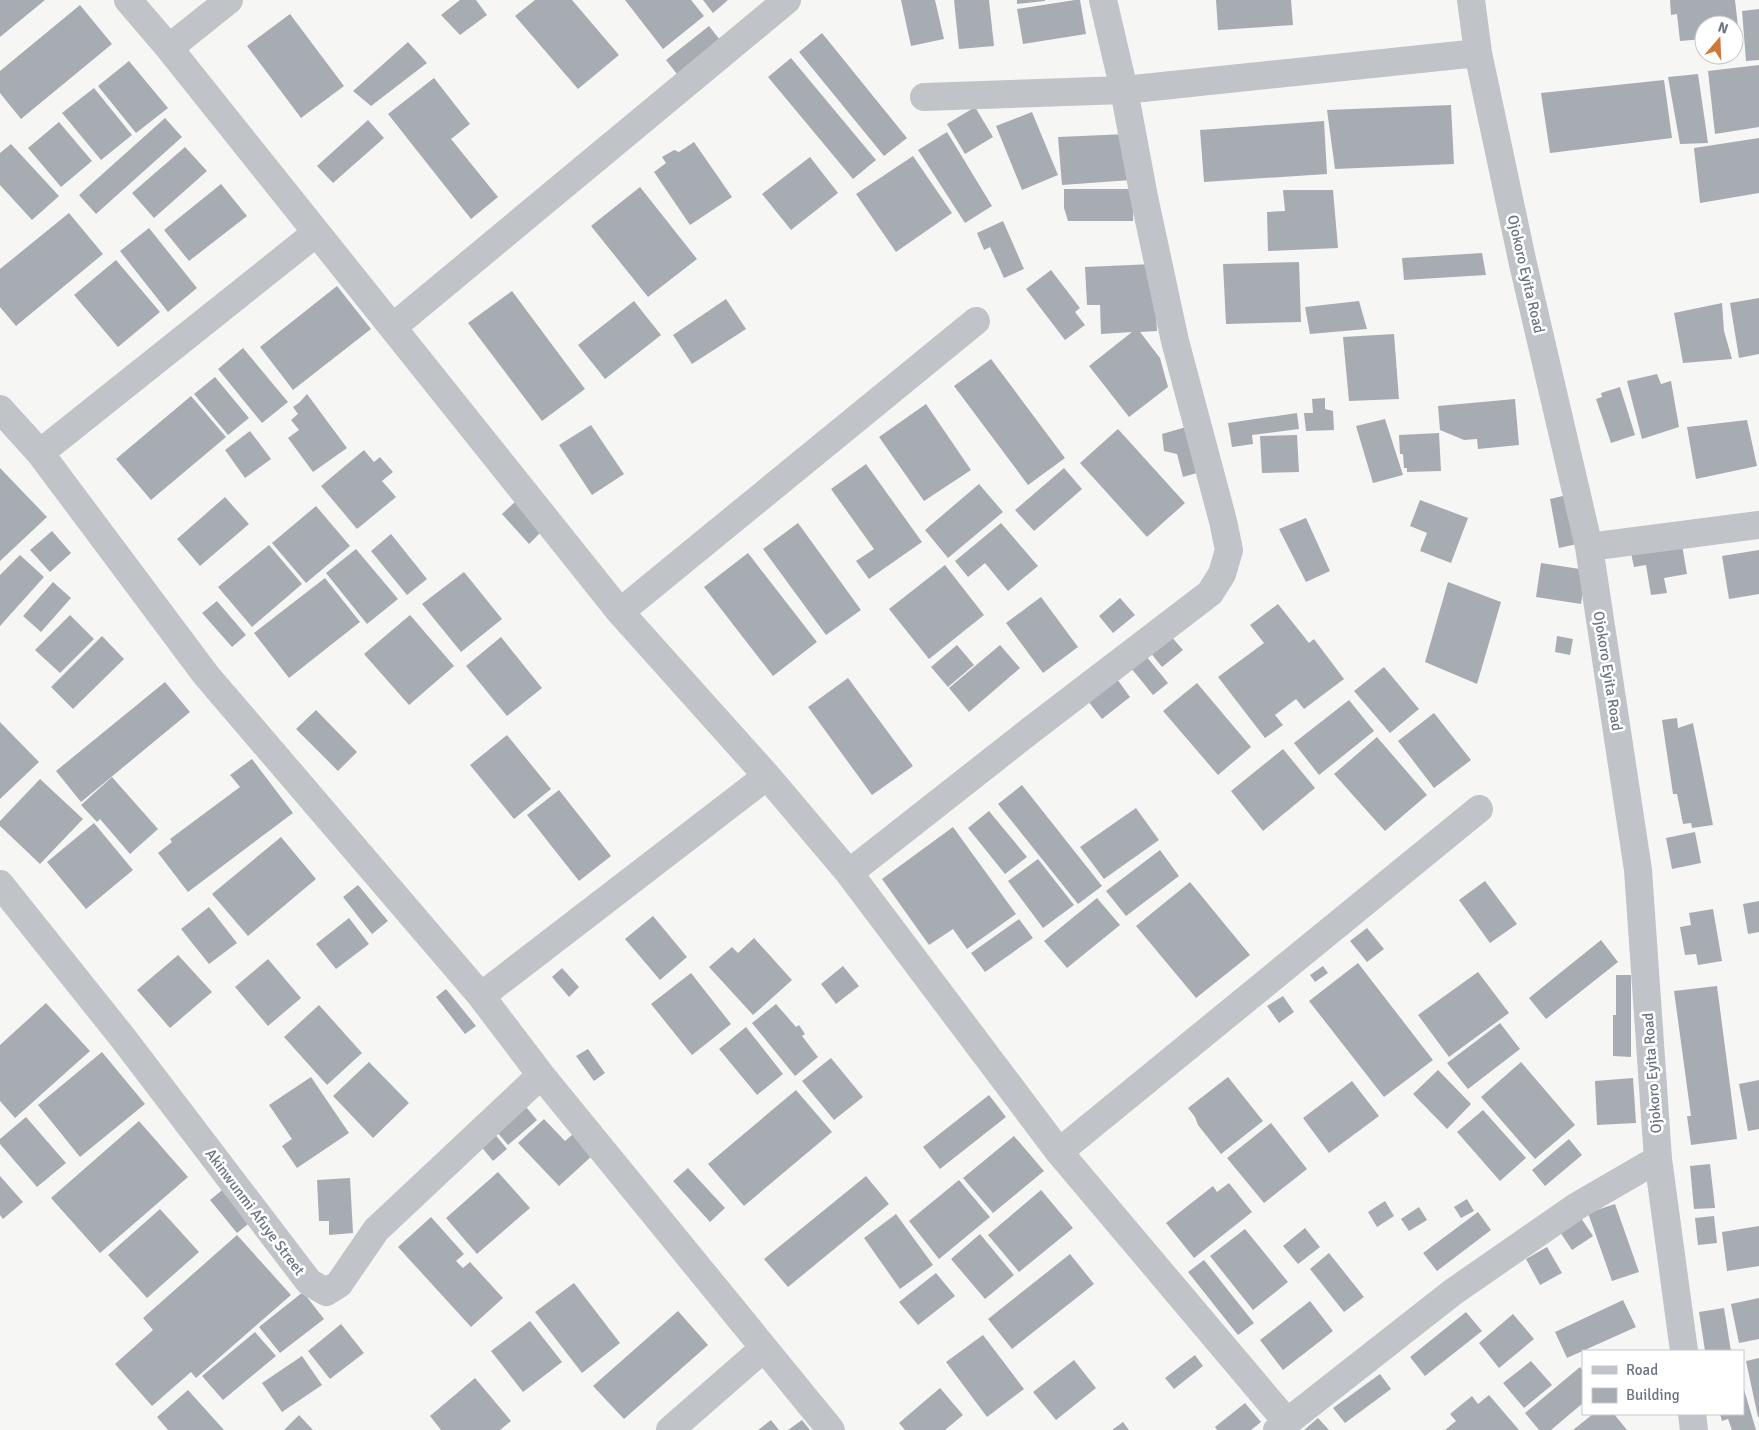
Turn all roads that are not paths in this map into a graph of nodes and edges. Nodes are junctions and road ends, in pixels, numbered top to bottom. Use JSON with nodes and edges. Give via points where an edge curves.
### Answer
{"nodes":[{"id":1,"x":128,"y":0,"type":"edge"},
{"id":2,"x":229,"y":0,"type":"edge"},
{"id":3,"x":787,"y":0,"type":"edge"},
{"id":4,"x":1103,"y":0,"type":"edge"},
{"id":5,"x":1472,"y":0,"type":"edge"},
{"id":6,"x":169,"y":48,"type":"junction"},
{"id":7,"x":1478,"y":54,"type":"junction"},
{"id":8,"x":1124,"y":90,"type":"junction"},
{"id":9,"x":924,"y":97,"type":"dead end"},
{"id":10,"x":316,"y":233,"type":"junction"},
{"id":11,"x":976,"y":321,"type":"dead end"},
{"id":12,"x":394,"y":327,"type":"junction"},
{"id":13,"x":0,"y":409,"type":"edge"},
{"id":14,"x":40,"y":453,"type":"junction"},
{"id":15,"x":1759,"y":525,"type":"edge"},
{"id":16,"x":1589,"y":547,"type":"junction"},
{"id":17,"x":620,"y":612,"type":"junction"},
{"id":18,"x":767,"y":776,"type":"junction"},
{"id":19,"x":1479,"y":809,"type":"dead end"},
{"id":20,"x":850,"y":873,"type":"junction"},
{"id":21,"x":0,"y":884,"type":"edge"},
{"id":22,"x":481,"y":996,"type":"junction"},
{"id":23,"x":541,"y":1075,"type":"junction"},
{"id":24,"x":1059,"y":1152,"type":"junction"},
{"id":25,"x":1658,"y":1159,"type":"junction"},
{"id":26,"x":764,"y":1348,"type":"junction"},
{"id":27,"x":1684,"y":1350,"type":"edge"},
{"id":28,"x":1692,"y":1415,"type":"edge"},
{"id":29,"x":1282,"y":1426,"type":"edge"},
{"id":30,"x":670,"y":1430,"type":"edge"},
{"id":31,"x":831,"y":1430,"type":"edge"},
{"id":32,"x":1694,"y":1430,"type":"edge"}],
"edges":[{"from":1,"to":6,"type":"street"},
{"from":2,"to":6,"type":"street"},
{"from":3,"to":12,"type":"street"},
{"from":4,"to":8,"type":"street"},
{"from":5,"to":7,"type":"street","name":"Ojokoro Eyita Road"},
{"from":6,"to":10,"type":"street"},
{"from":7,"to":8,"type":"street"},
{"from":7,"to":16,"type":"street","name":"Ojokoro Eyita Road"},
{"from":8,"to":9,"type":"street"},
{"from":8,"to":20,"type":"street","via":[[1175,341],[1229,550],[1222,574],[1210,593]]},
{"from":10,"to":12,"type":"street"},
{"from":10,"to":14,"type":"street"},
{"from":11,"to":17,"type":"street"},
{"from":12,"to":17,"type":"street"},
{"from":13,"to":14,"type":"street"},
{"from":14,"to":22,"type":"street","via":[[206,675]]},
{"from":15,"to":16,"type":"street"},
{"from":16,"to":25,"type":"street","name":"Ojokoro Eyita Road","via":[[1638,870]]},
{"from":17,"to":18,"type":"street"},
{"from":18,"to":20,"type":"street"},
{"from":18,"to":22,"type":"street"},
{"from":19,"to":24,"type":"street"},
{"from":20,"to":24,"type":"street"},
{"from":21,"to":23,"type":"street","name":"Akinwunmi Afuye Street","via":[[123,1038],[309,1282],[326,1292],[339,1284],[376,1230]]},
{"from":22,"to":23,"type":"street"},
{"from":23,"to":26,"type":"street"},
{"from":24,"to":29,"type":"street"},
{"from":25,"to":27,"type":"street","name":"Ojokoro Eyita Road"},
{"from":25,"to":29,"type":"street","via":[[1577,1206],[1453,1292]]},
{"from":26,"to":30,"type":"street"},
{"from":26,"to":31,"type":"street"},
{"from":28,"to":32,"type":"street"}]}
